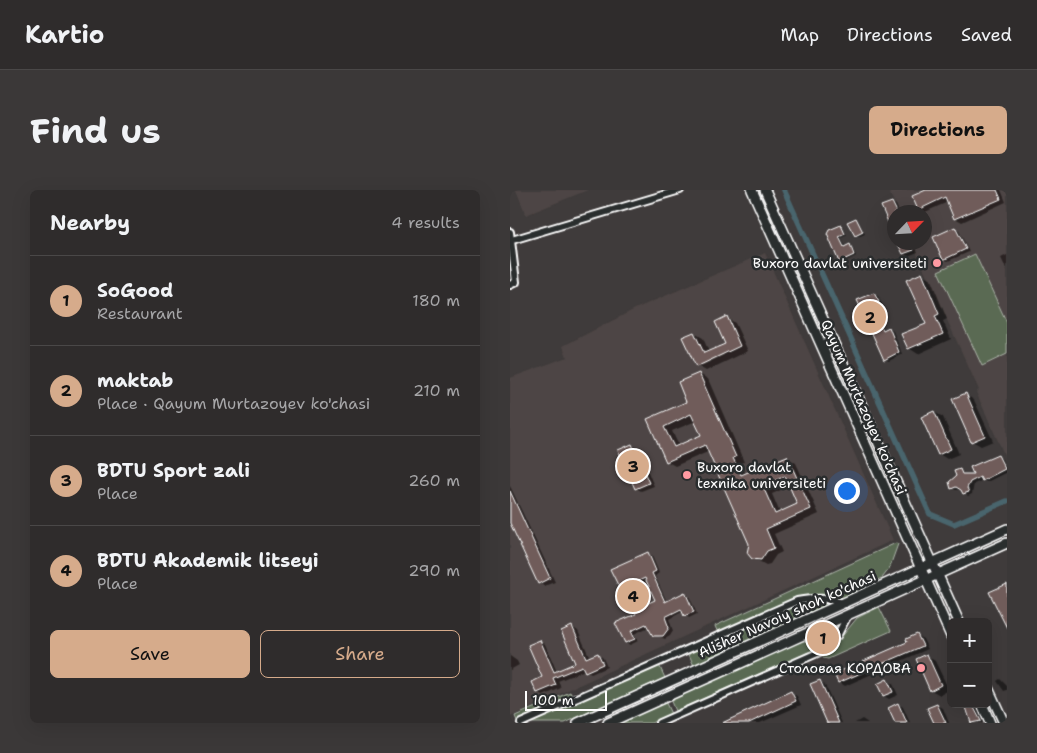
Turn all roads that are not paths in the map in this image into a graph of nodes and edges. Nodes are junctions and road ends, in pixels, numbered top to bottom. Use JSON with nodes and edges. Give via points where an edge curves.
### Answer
{"nodes":[{"id":1,"x":680,"y":190,"type":"edge"},
{"id":2,"x":752,"y":190,"type":"edge"},
{"id":3,"x":766,"y":192,"type":"edge"},
{"id":4,"x":756,"y":199,"type":"junction"},
{"id":5,"x":775,"y":212,"type":"junction"},
{"id":6,"x":764,"y":217,"type":"junction"},
{"id":7,"x":510,"y":232,"type":"edge"},
{"id":8,"x":512,"y":240,"type":"junction"},
{"id":9,"x":510,"y":285,"type":"edge"},
{"id":10,"x":1007,"y":529,"type":"edge"},
{"id":11,"x":1007,"y":543,"type":"edge"},
{"id":12,"x":934,"y":562,"type":"junction"},
{"id":13,"x":921,"y":568,"type":"junction"},
{"id":14,"x":940,"y":575,"type":"junction"},
{"id":15,"x":927,"y":581,"type":"junction"},
{"id":16,"x":844,"y":604,"type":"junction"},
{"id":17,"x":847,"y":617,"type":"junction"},
{"id":18,"x":957,"y":618,"type":"edge"},
{"id":19,"x":947,"y":627,"type":"edge"},
{"id":20,"x":992,"y":697,"type":"edge"},
{"id":21,"x":984,"y":708,"type":"edge"},
{"id":22,"x":521,"y":723,"type":"edge"},
{"id":23,"x":578,"y":723,"type":"edge"},
{"id":24,"x":608,"y":723,"type":"edge"},
{"id":25,"x":659,"y":723,"type":"edge"},
{"id":26,"x":990,"y":723,"type":"edge"},
{"id":27,"x":1004,"y":723,"type":"edge"}],
"edges":[{"from":1,"to":8,"type":"street"},
{"from":2,"to":4,"type":"street","name":"Qayum Murtazoyev ko'chasi"},
{"from":3,"to":4,"type":"street"},
{"from":3,"to":5,"type":"street","name":"Qayum Murtazoyev ko'chasi"},
{"from":4,"to":6,"type":"street","name":"Qayum Murtazoyev ko'chasi"},
{"from":5,"to":6,"type":"street"},
{"from":5,"to":12,"type":"street","name":"Qayum Murtazoyev ko'chasi"},
{"from":6,"to":13,"type":"street","name":"Qayum Murtazoyev ko'chasi"},
{"from":7,"to":8,"type":"street"},
{"from":8,"to":9,"type":"street","via":[[516,282]]},
{"from":10,"to":12,"type":"street","name":"Alisher Navoiy shoh ko'chasi"},
{"from":11,"to":14,"type":"street","name":"Alisher Navoiy shoh ko'chasi"},
{"from":12,"to":13,"type":"street","name":"Alisher Navoiy shoh ko'chasi"},
{"from":12,"to":14,"type":"street","name":"Qayum Murtazoyev ko'chasi"},
{"from":13,"to":15,"type":"street","name":"Qayum Murtazoyev ko'chasi"},
{"from":13,"to":16,"type":"street","name":"Alisher Navoiy shoh ko'chasi"},
{"from":14,"to":15,"type":"street","name":"Alisher Navoiy shoh ko'chasi"},
{"from":14,"to":18,"type":"street","name":"Qayum Murtazoyev ko'chasi"},
{"from":15,"to":17,"type":"street","name":"Alisher Navoiy shoh ko'chasi"},
{"from":15,"to":19,"type":"street","name":"Qayum Murtazoyev ko'chasi"},
{"from":16,"to":22,"type":"street","via":[[834,599],[797,601]]},
{"from":16,"to":23,"type":"street","name":"Alisher Navoiy shoh ko'chasi"},
{"from":17,"to":24,"type":"street","name":"Alisher Navoiy shoh ko'chasi"},
{"from":17,"to":25,"type":"street","via":[[837,636],[822,651]]},
{"from":20,"to":27,"type":"street"},
{"from":21,"to":26,"type":"street"}]}
